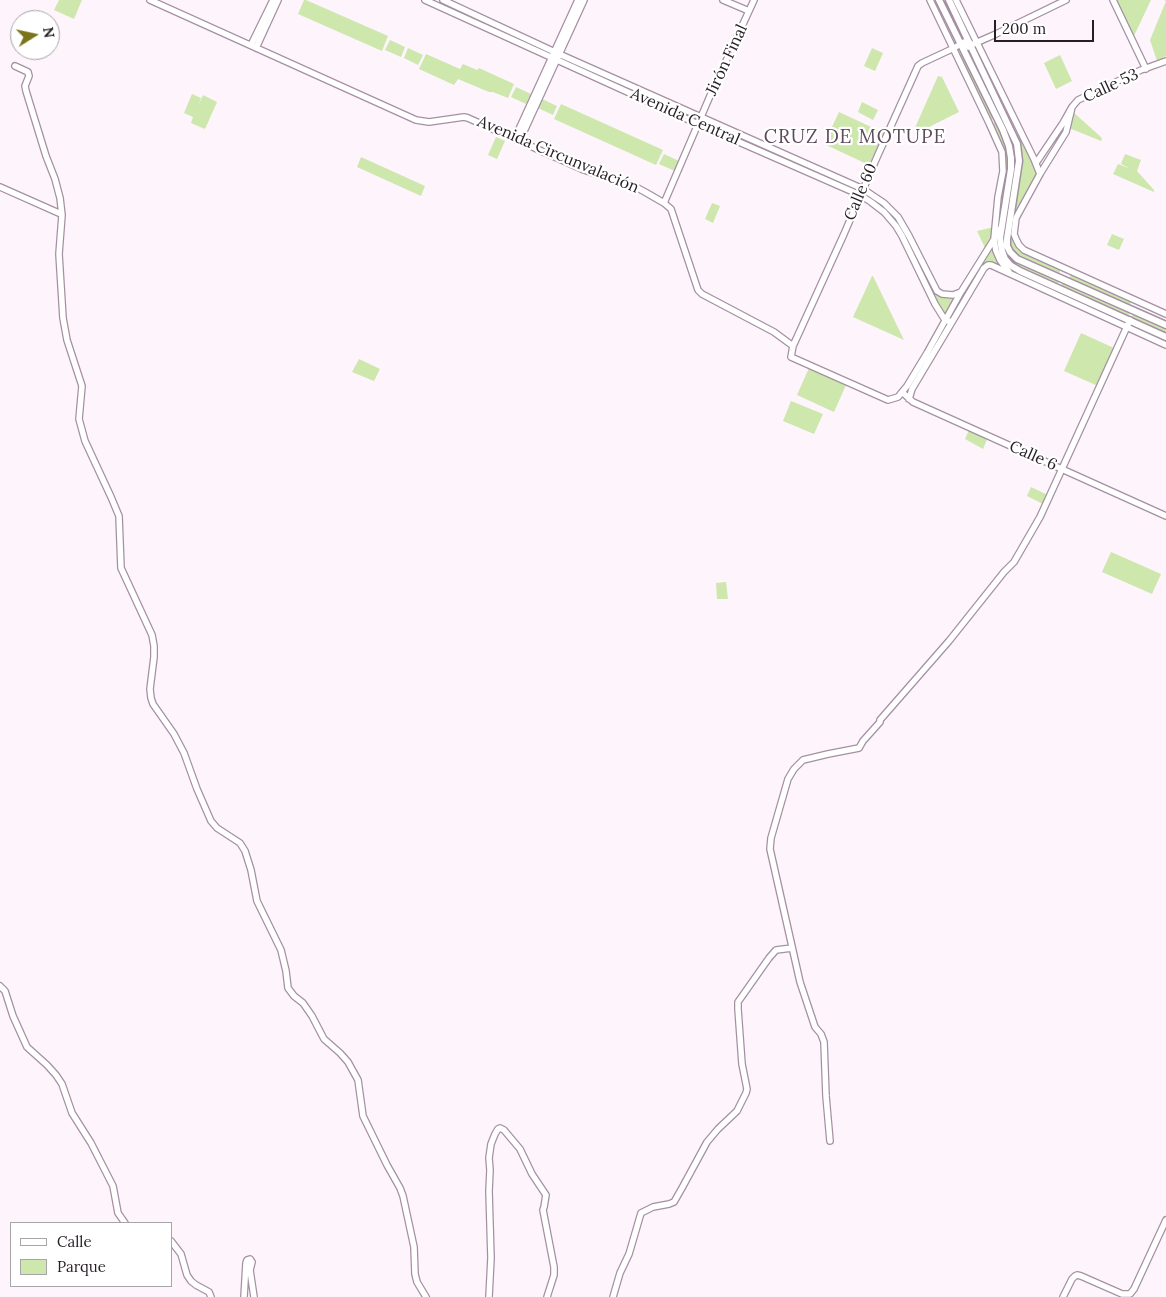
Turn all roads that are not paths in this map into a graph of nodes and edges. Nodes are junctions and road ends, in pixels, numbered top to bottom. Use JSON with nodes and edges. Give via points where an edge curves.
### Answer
{"nodes":[{"id":1,"x":150,"y":0,"type":"edge"},
{"id":2,"x":273,"y":0,"type":"edge"},
{"id":3,"x":278,"y":0,"type":"edge"},
{"id":4,"x":425,"y":0,"type":"edge"},
{"id":5,"x":443,"y":0,"type":"edge"},
{"id":6,"x":578,"y":0,"type":"edge"},
{"id":7,"x":584,"y":0,"type":"edge"},
{"id":8,"x":723,"y":0,"type":"edge"},
{"id":9,"x":754,"y":0,"type":"edge"},
{"id":10,"x":930,"y":0,"type":"edge"},
{"id":11,"x":939,"y":0,"type":"edge"},
{"id":12,"x":949,"y":0,"type":"edge"},
{"id":13,"x":956,"y":0,"type":"edge"},
{"id":14,"x":1066,"y":0,"type":"edge"},
{"id":15,"x":1113,"y":0,"type":"edge"},
{"id":16,"x":749,"y":11,"type":"junction"},
{"id":17,"x":974,"y":44,"type":"junction"},
{"id":18,"x":961,"y":45,"type":"junction"},
{"id":19,"x":253,"y":47,"type":"junction"},
{"id":20,"x":954,"y":48,"type":"junction"},
{"id":21,"x":556,"y":56,"type":"junction"},
{"id":22,"x":1166,"y":60,"type":"edge"},
{"id":23,"x":15,"y":66,"type":"dead end"},
{"id":24,"x":1146,"y":69,"type":"junction"},
{"id":25,"x":1073,"y":105,"type":"junction"},
{"id":26,"x":699,"y":121,"type":"junction"},
{"id":27,"x":517,"y":139,"type":"junction"},
{"id":28,"x":1036,"y":163,"type":"junction"},
{"id":29,"x":1040,"y":174,"type":"junction"},
{"id":30,"x":0,"y":187,"type":"edge"},
{"id":31,"x":861,"y":192,"type":"junction"},
{"id":32,"x":668,"y":193,"type":"junction"},
{"id":33,"x":664,"y":203,"type":"junction"},
{"id":34,"x":1008,"y":208,"type":"junction"},
{"id":35,"x":671,"y":210,"type":"junction"},
{"id":36,"x":61,"y":214,"type":"junction"},
{"id":37,"x":1001,"y":227,"type":"junction"},
{"id":38,"x":994,"y":239,"type":"junction"},
{"id":39,"x":1008,"y":272,"type":"junction"},
{"id":40,"x":961,"y":292,"type":"junction"},
{"id":41,"x":1166,"y":314,"type":"edge"},
{"id":42,"x":1130,"y":320,"type":"junction"},
{"id":43,"x":948,"y":321,"type":"junction"},
{"id":44,"x":1166,"y":325,"type":"edge"},
{"id":45,"x":1126,"y":328,"type":"junction"},
{"id":46,"x":1166,"y":337,"type":"edge"},
{"id":47,"x":1166,"y":345,"type":"edge"},
{"id":48,"x":793,"y":346,"type":"junction"},
{"id":49,"x":902,"y":392,"type":"junction"},
{"id":50,"x":908,"y":399,"type":"junction"},
{"id":51,"x":1062,"y":470,"type":"junction"},
{"id":52,"x":1166,"y":516,"type":"edge"},
{"id":53,"x":792,"y":948,"type":"junction"},
{"id":54,"x":0,"y":986,"type":"edge"},
{"id":55,"x":830,"y":1141,"type":"dead end"},
{"id":56,"x":1166,"y":1220,"type":"edge"},
{"id":57,"x":124,"y":1222,"type":"edge"},
{"id":58,"x":172,"y":1242,"type":"edge"},
{"id":59,"x":212,"y":1297,"type":"edge"},
{"id":60,"x":244,"y":1297,"type":"edge"},
{"id":61,"x":254,"y":1297,"type":"edge"},
{"id":62,"x":426,"y":1297,"type":"edge"},
{"id":63,"x":490,"y":1297,"type":"edge"},
{"id":64,"x":548,"y":1297,"type":"edge"},
{"id":65,"x":613,"y":1297,"type":"edge"},
{"id":66,"x":1063,"y":1297,"type":"edge"}],
"edges":[{"from":1,"to":19,"type":"street","name":"Avenida Circunvalación"},
{"from":2,"to":19,"type":"street"},
{"from":3,"to":19,"type":"street"},
{"from":4,"to":21,"type":"street","name":"Avenida Central"},
{"from":5,"to":21,"type":"street","name":"Avenida Central"},
{"from":6,"to":21,"type":"street"},
{"from":7,"to":21,"type":"street"},
{"from":8,"to":16,"type":"street"},
{"from":9,"to":16,"type":"street","name":"Jirón Final"},
{"from":10,"to":20,"type":"street"},
{"from":11,"to":18,"type":"main road"},
{"from":12,"to":17,"type":"main road"},
{"from":13,"to":17,"type":"street"},
{"from":14,"to":17,"type":"street"},
{"from":15,"to":24,"type":"street"},
{"from":16,"to":26,"type":"street","name":"Jirón Final"},
{"from":17,"to":18,"type":"street","via":[[966,42]]},
{"from":17,"to":28,"type":"street"},
{"from":17,"to":34,"type":"main road","via":[[1017,144],[1018,161]]},
{"from":18,"to":20,"type":"street","name":"Calle 60"},
{"from":18,"to":34,"type":"main road","via":[[1009,146]]},
{"from":19,"to":27,"type":"street","name":"Avenida Circunvalación","via":[[416,120],[429,122],[464,117]]},
{"from":20,"to":31,"type":"street","name":"Calle 60","via":[[918,66]]},
{"from":20,"to":38,"type":"street","via":[[1002,152],[1003,171]]},
{"from":21,"to":26,"type":"street","name":"Avenida Central"},
{"from":21,"to":27,"type":"street"},
{"from":22,"to":24,"type":"street","name":"Calle 53"},
{"from":23,"to":36,"type":"street","via":[[28,72],[26,91],[55,179]]},
{"from":24,"to":25,"type":"street","name":"Calle 53","via":[[1091,93]]},
{"from":25,"to":28,"type":"street","name":"Calle 53"},
{"from":25,"to":29,"type":"street","name":"Calle 53","via":[[1066,132]]},
{"from":26,"to":31,"type":"street","name":"Avenida Central"},
{"from":26,"to":32,"type":"street","name":"Jirón Final"},
{"from":27,"to":33,"type":"street","name":"Avenida Circunvalación","via":[[592,173],[630,184]]},
{"from":28,"to":29,"type":"street"},
{"from":29,"to":41,"type":"street","name":"Calle 53","via":[[1016,218],[1014,234],[1019,245]]},
{"from":30,"to":36,"type":"street"},
{"from":31,"to":40,"type":"street","name":"Avenida Central","via":[[884,204],[898,217],[937,291],[953,295]]},
{"from":31,"to":43,"type":"street","name":"Avenida Central","via":[[896,226],[935,304]]},
{"from":31,"to":48,"type":"street","name":"Calle 60"},
{"from":32,"to":33,"type":"street","name":"Jirón Final"},
{"from":32,"to":35,"type":"street"},
{"from":33,"to":35,"type":"street","name":"Avenida Circunvalación"},
{"from":34,"to":37,"type":"main road"},
{"from":34,"to":44,"type":"main road","via":[[1007,239],[1013,256]]},
{"from":35,"to":48,"type":"street","name":"Avenida Circunvalación","via":[[698,290]]},
{"from":36,"to":62,"type":"street","via":[[59,254],[63,318],[82,386],[78,419],[85,442],[119,516],[121,568],[152,635],[153,704],[184,754],[211,821],[240,843],[245,851],[257,901],[281,950],[288,988],[312,1016],[324,1039],[348,1062],[358,1080],[363,1116],[403,1196],[414,1247],[417,1282]]},
{"from":37,"to":38,"type":"street"},
{"from":37,"to":42,"type":"main road","via":[[1002,251],[1013,267]]},
{"from":38,"to":39,"type":"street","via":[[996,251]]},
{"from":38,"to":40,"type":"street"},
{"from":39,"to":43,"type":"street","via":[[991,265],[984,268]]},
{"from":39,"to":45,"type":"street"},
{"from":40,"to":43,"type":"street"},
{"from":42,"to":45,"type":"street"},
{"from":42,"to":46,"type":"main road"},
{"from":43,"to":49,"type":"street"},
{"from":43,"to":50,"type":"street"},
{"from":45,"to":47,"type":"street"},
{"from":45,"to":51,"type":"street"},
{"from":48,"to":49,"type":"street","name":"Calle 60","via":[[790,357],[888,400]]},
{"from":49,"to":50,"type":"street","name":"Calle 6"},
{"from":50,"to":51,"type":"street","name":"Calle 6"},
{"from":51,"to":52,"type":"street","name":"Calle 6"},
{"from":51,"to":53,"type":"street","via":[[1012,565],[859,748],[807,759],[794,769],[788,779],[770,846]]},
{"from":53,"to":55,"type":"street","via":[[815,1027],[824,1042]]},
{"from":53,"to":65,"type":"street","via":[[776,950],[738,1002],[746,1093],[735,1112],[707,1142],[674,1202],[641,1213]]},
{"from":54,"to":57,"type":"street","via":[[5,991],[12,1016],[27,1047],[62,1084],[72,1114],[113,1186],[118,1213]]},
{"from":56,"to":66,"type":"street","via":[[1130,1294],[1122,1294],[1077,1275]]},
{"from":58,"to":59,"type":"street","via":[[181,1254],[191,1281]]},
{"from":60,"to":61,"type":"street","via":[[246,1263],[250,1259]]},
{"from":63,"to":64,"type":"street","via":[[489,1158],[491,1144],[500,1128],[520,1148],[546,1195],[543,1210],[554,1267]]}]}
